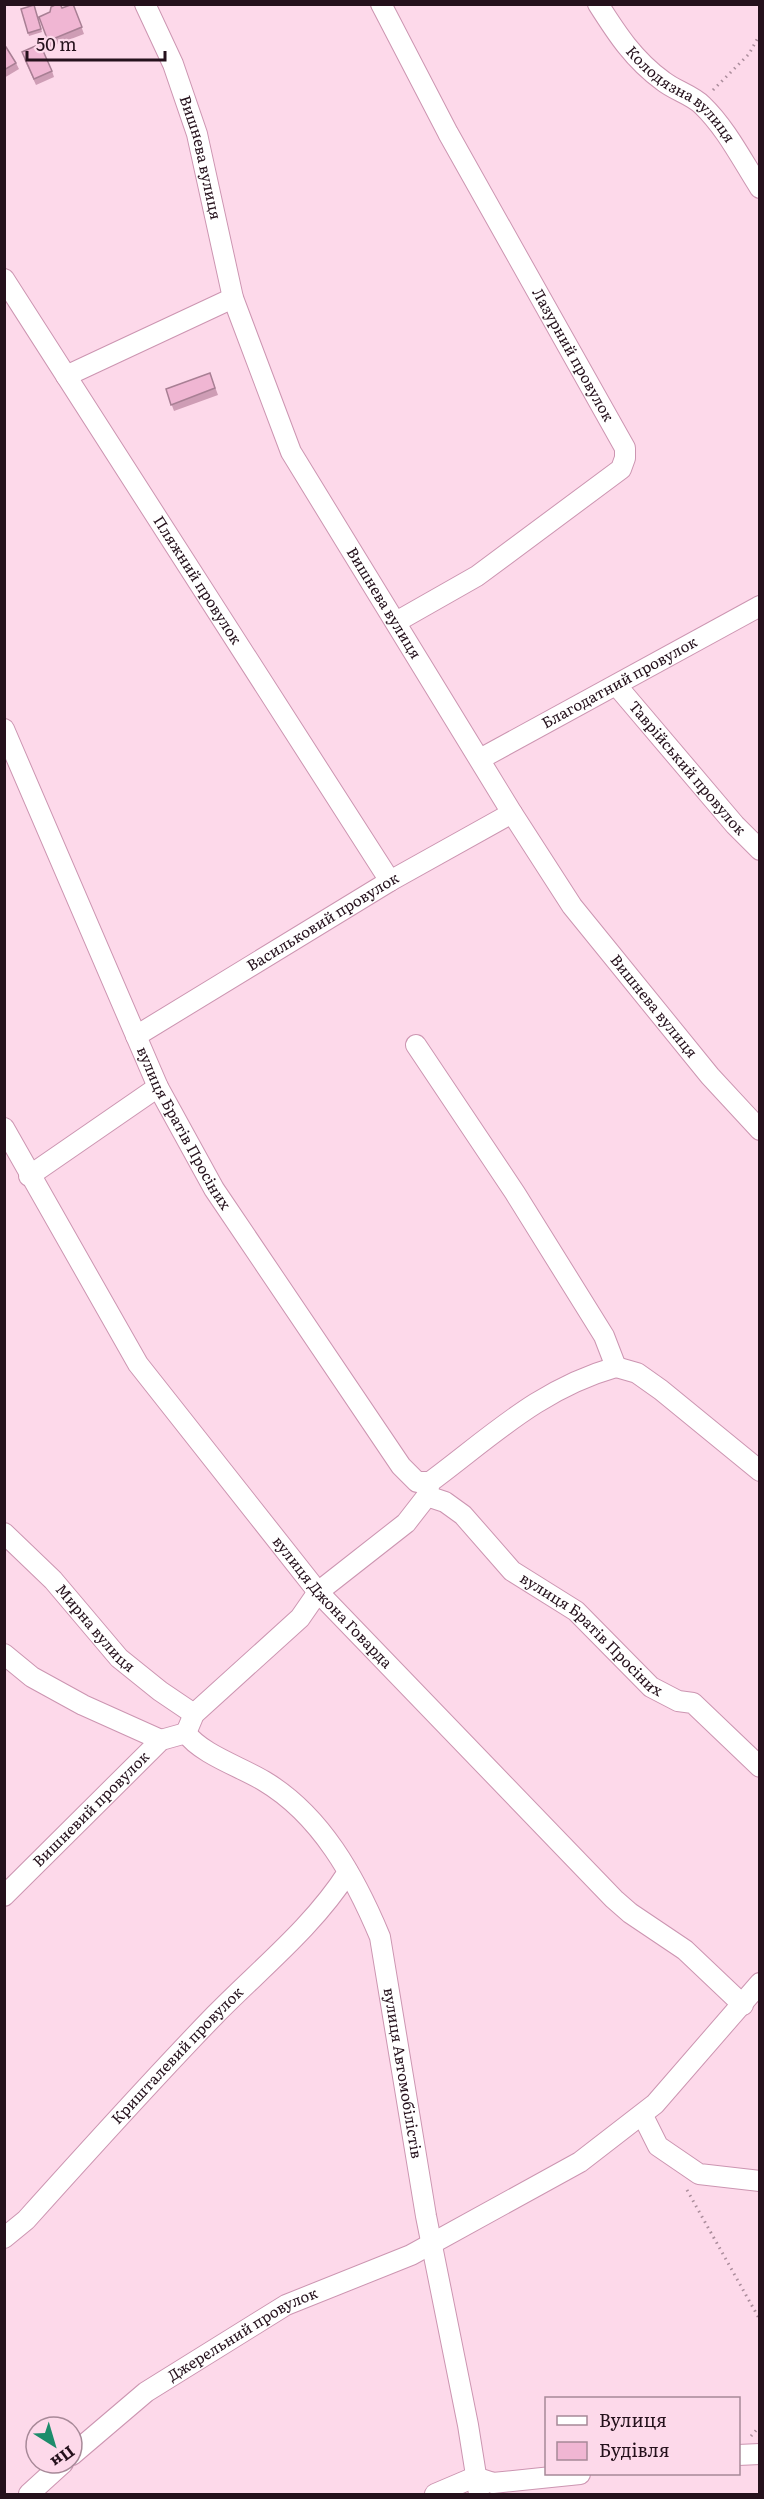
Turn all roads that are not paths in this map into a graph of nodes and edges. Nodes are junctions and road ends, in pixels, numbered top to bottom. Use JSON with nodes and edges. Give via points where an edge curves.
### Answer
{"nodes":[{"id":1,"x":145,"y":4,"type":"edge"},
{"id":2,"x":381,"y":4,"type":"edge"},
{"id":3,"x":598,"y":4,"type":"edge"},
{"id":4,"x":759,"y":188,"type":"edge"},
{"id":5,"x":4,"y":279,"type":"edge"},
{"id":6,"x":233,"y":298,"type":"junction"},
{"id":7,"x":66,"y":376,"type":"junction"},
{"id":8,"x":759,"y":606,"type":"edge"},
{"id":9,"x":396,"y":622,"type":"junction"},
{"id":10,"x":617,"y":686,"type":"junction"},
{"id":11,"x":4,"y":729,"type":"edge"},
{"id":12,"x":480,"y":759,"type":"junction"},
{"id":13,"x":512,"y":813,"type":"junction"},
{"id":14,"x":759,"y":850,"type":"edge"},
{"id":15,"x":390,"y":881,"type":"junction"},
{"id":16,"x":136,"y":1036,"type":"junction"},
{"id":17,"x":416,"y":1045,"type":"dead end"},
{"id":18,"x":158,"y":1087,"type":"junction"},
{"id":19,"x":4,"y":1128,"type":"edge"},
{"id":20,"x":759,"y":1130,"type":"edge"},
{"id":21,"x":29,"y":1176,"type":"junction"},
{"id":22,"x":616,"y":1367,"type":"junction"},
{"id":23,"x":759,"y":1471,"type":"edge"},
{"id":24,"x":429,"y":1489,"type":"junction"},
{"id":25,"x":4,"y":1533,"type":"edge"},
{"id":26,"x":318,"y":1592,"type":"junction"},
{"id":27,"x":4,"y":1654,"type":"edge"},
{"id":28,"x":194,"y":1714,"type":"junction"},
{"id":29,"x":186,"y":1733,"type":"junction"},
{"id":30,"x":161,"y":1740,"type":"junction"},
{"id":31,"x":759,"y":1767,"type":"edge"},
{"id":32,"x":348,"y":1872,"type":"junction"},
{"id":33,"x":4,"y":1896,"type":"edge"},
{"id":34,"x":759,"y":1983,"type":"edge"},
{"id":35,"x":743,"y":2005,"type":"junction"},
{"id":36,"x":643,"y":2116,"type":"junction"},
{"id":37,"x":759,"y":2181,"type":"edge"},
{"id":38,"x":4,"y":2238,"type":"edge"},
{"id":39,"x":433,"y":2244,"type":"junction"},
{"id":40,"x":84,"y":2445,"type":"edge"},
{"id":41,"x":759,"y":2454,"type":"edge"},
{"id":42,"x":740,"y":2455,"type":"edge"},
{"id":43,"x":50,"y":2475,"type":"edge"},
{"id":44,"x":570,"y":2475,"type":"edge"},
{"id":45,"x":477,"y":2486,"type":"edge"},
{"id":46,"x":29,"y":2494,"type":"edge"},
{"id":47,"x":435,"y":2494,"type":"edge"}],
"edges":[{"from":1,"to":6,"type":"street","name":"Вишнева вулиця","via":[[173,64],[197,134]]},
{"from":2,"to":9,"type":"street","name":"Лазурний провулок","via":[[448,133],[625,448],[621,469],[477,576]]},
{"from":3,"to":4,"type":"street","name":"Колодязна вулиця","via":[[624,45],[645,68],[701,103]]},
{"from":5,"to":7,"type":"street","name":"Пляжний провулок"},
{"from":6,"to":7,"type":"street"},
{"from":6,"to":9,"type":"street","name":"Вишнева вулиця","via":[[291,452]]},
{"from":7,"to":15,"type":"street","name":"Пляжний провулок"},
{"from":8,"to":10,"type":"street","name":"Благодатний провулок"},
{"from":9,"to":12,"type":"street","name":"Вишнева вулиця"},
{"from":10,"to":12,"type":"street","name":"Благодатний провулок"},
{"from":10,"to":14,"type":"street","name":"Таврійський провулок"},
{"from":11,"to":16,"type":"street","name":"вулиця Братів Просіних"},
{"from":12,"to":13,"type":"street","name":"Вишнева вулиця"},
{"from":13,"to":15,"type":"street","name":"Васильковий провулок"},
{"from":13,"to":20,"type":"street","name":"Вишнева вулиця","via":[[572,906],[710,1076]]},
{"from":15,"to":16,"type":"street","name":"Васильковий провулок"},
{"from":16,"to":18,"type":"street","name":"вулиця Братів Просіних"},
{"from":17,"to":22,"type":"street","via":[[604,1336]]},
{"from":18,"to":21,"type":"street"},
{"from":18,"to":24,"type":"street","name":"вулиця Братів Просіних","via":[[214,1189],[401,1466]]},
{"from":19,"to":21,"type":"street","name":"вулиця Джона Говарда"},
{"from":21,"to":26,"type":"street","name":"вулиця Джона Говарда","via":[[138,1364]]},
{"from":22,"to":23,"type":"street","via":[[637,1373],[661,1390]]},
{"from":22,"to":24,"type":"street","via":[[583,1376],[534,1403]]},
{"from":24,"to":26,"type":"street","via":[[406,1523]]},
{"from":24,"to":31,"type":"street","name":"вулиця Братів Просіних","via":[[463,1515],[512,1572],[576,1611],[651,1687],[678,1701],[693,1703]]},
{"from":25,"to":28,"type":"street","name":"Мирна вулиця","via":[[53,1580],[119,1658]]},
{"from":26,"to":28,"type":"street","via":[[300,1618]]},
{"from":26,"to":35,"type":"street","name":"вулиця Джона Говарда","via":[[614,1899],[685,1950]]},
{"from":27,"to":30,"type":"street","via":[[32,1677],[83,1706]]},
{"from":28,"to":29,"type":"street"},
{"from":29,"to":30,"type":"street","name":"Вишневий провулок"},
{"from":29,"to":32,"type":"street","name":"вулиця Автомобілістів","via":[[194,1744],[275,1787],[323,1834]]},
{"from":30,"to":33,"type":"street","name":"Вишневий провулок"},
{"from":32,"to":38,"type":"street","name":"Кришталевий провулок","via":[[292,1941],[216,2014],[26,2220]]},
{"from":32,"to":39,"type":"street","name":"вулиця Автомобілістів","via":[[380,1937]]},
{"from":34,"to":35,"type":"street","name":"Джерельний провулок"},
{"from":35,"to":36,"type":"street","name":"Джерельний провулок"},
{"from":36,"to":37,"type":"street","via":[[658,2146],[699,2174]]},
{"from":36,"to":39,"type":"street","name":"Джерельний провулок","via":[[580,2162]]},
{"from":39,"to":40,"type":"street","name":"Джерельний провулок","via":[[286,2304],[146,2392]]},
{"from":39,"to":45,"type":"street","name":"вулиця Автомобілістів"},
{"from":41,"to":42,"type":"street"},
{"from":43,"to":46,"type":"street"},
{"from":44,"to":45,"type":"street"},
{"from":45,"to":47,"type":"street"}]}
